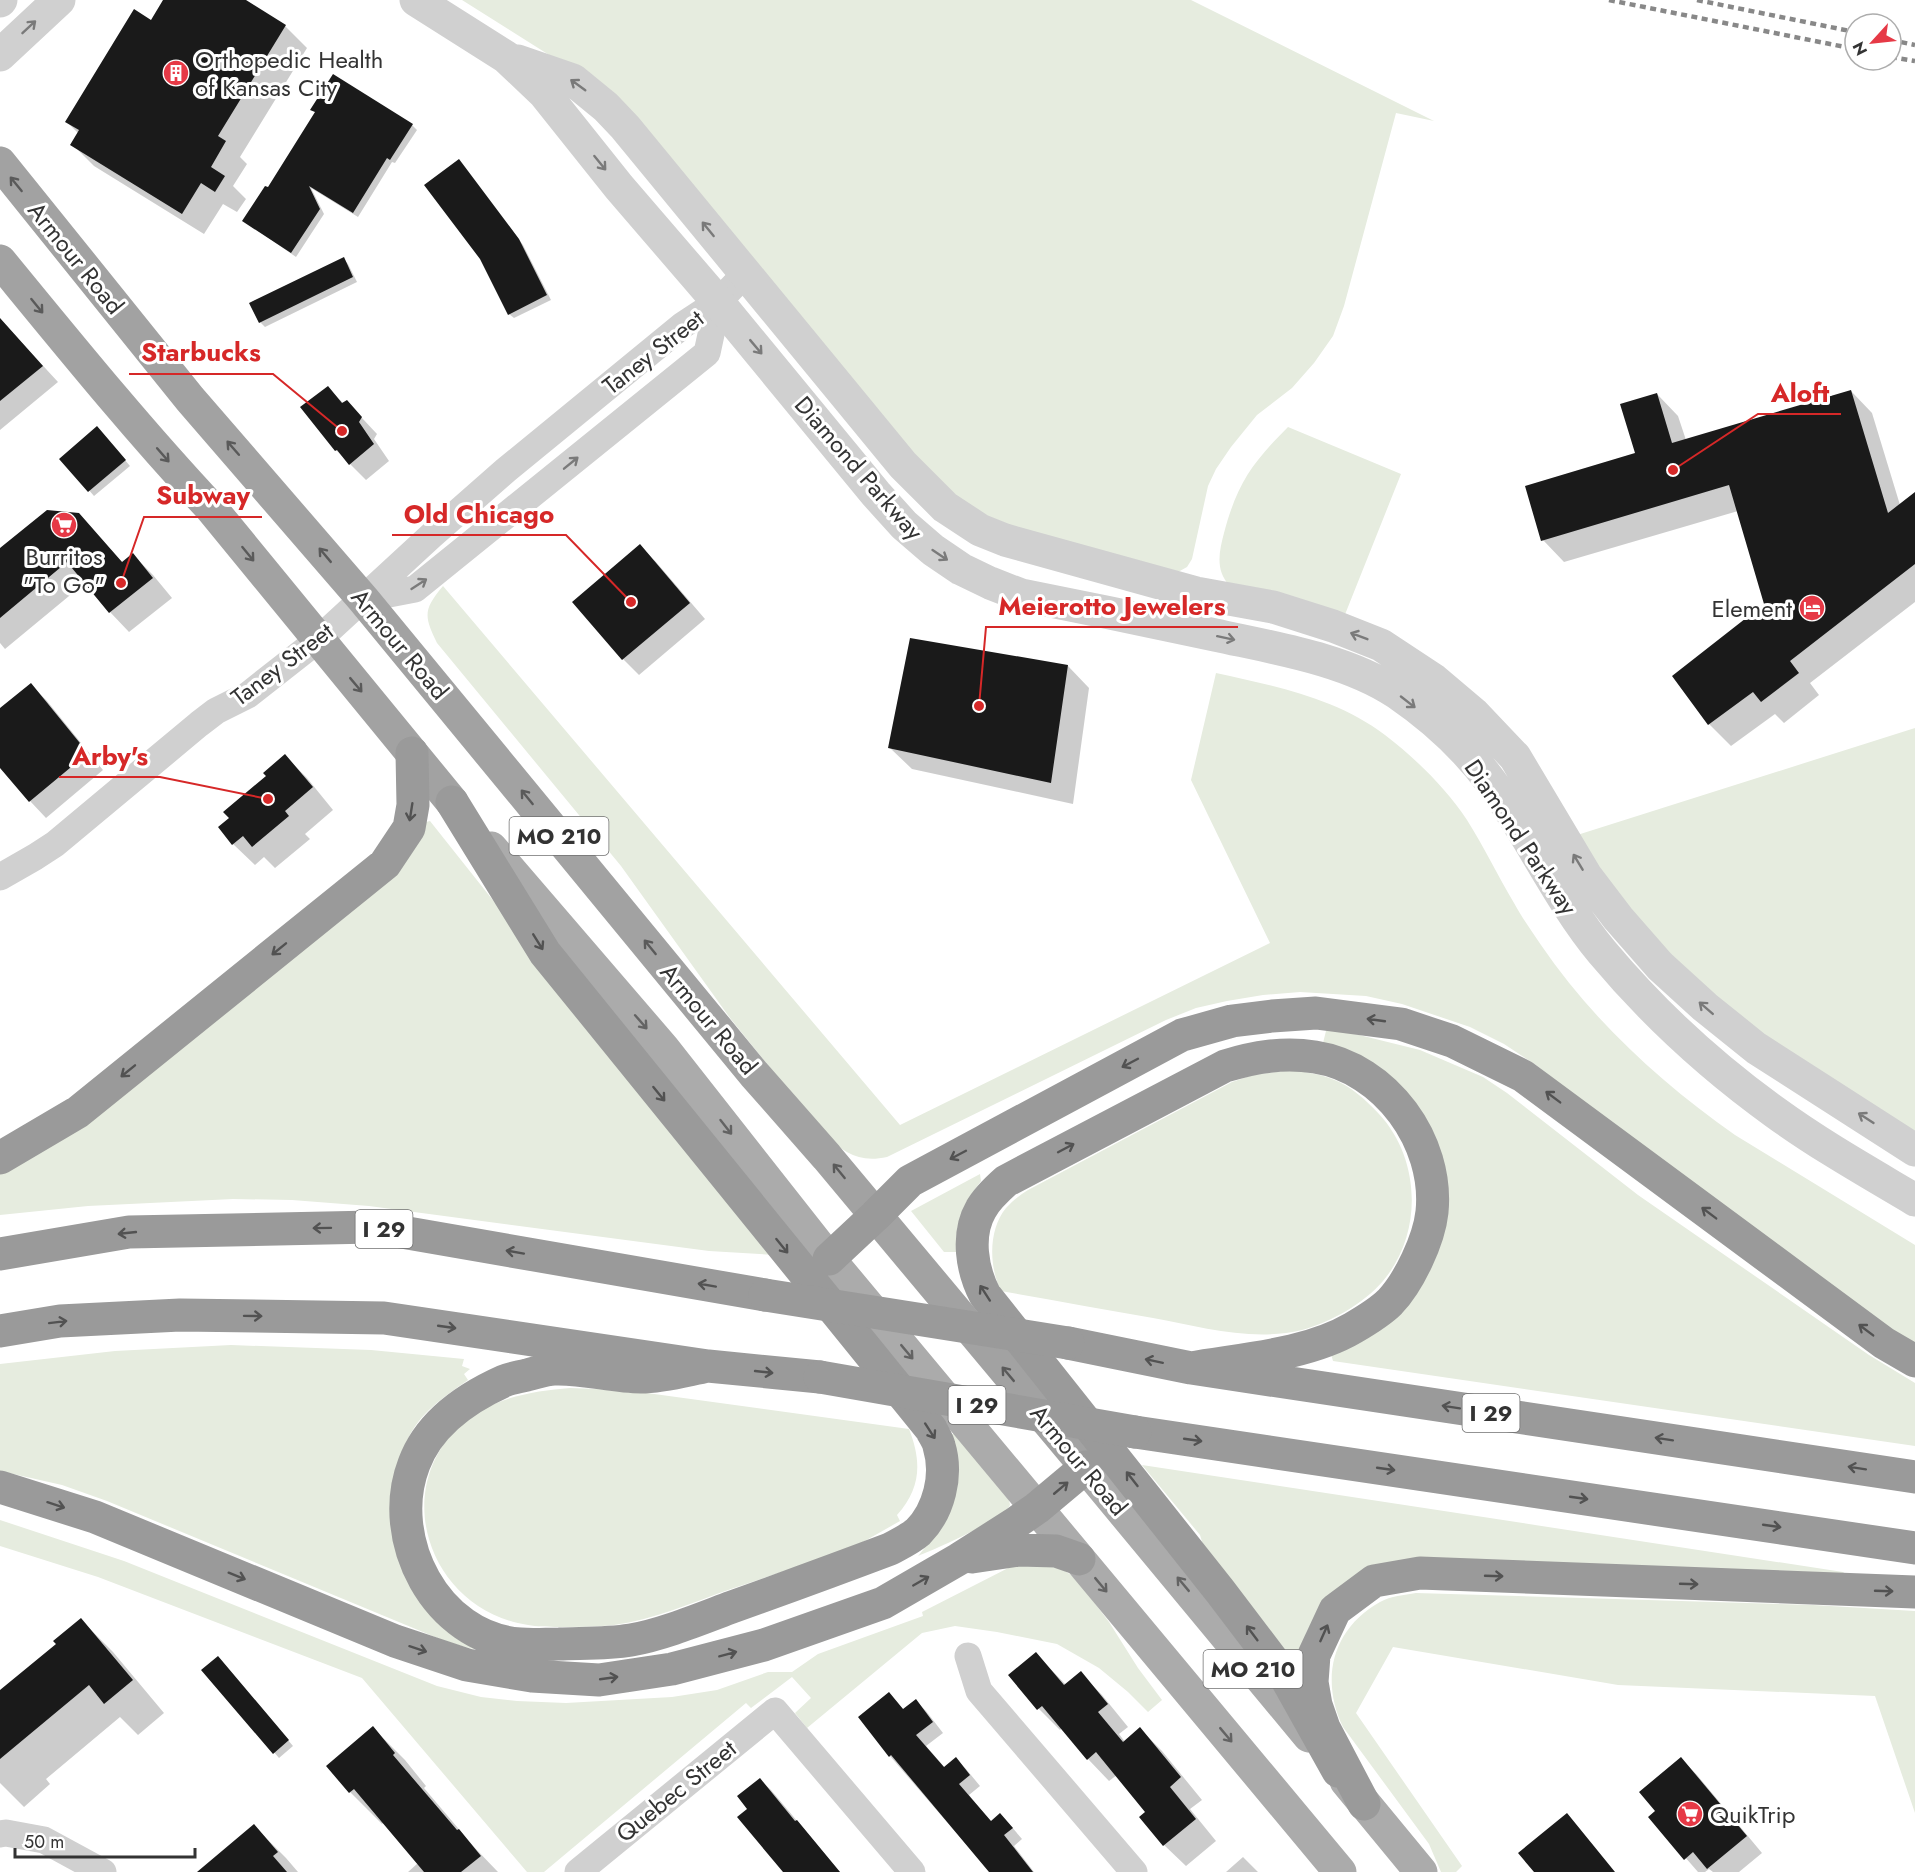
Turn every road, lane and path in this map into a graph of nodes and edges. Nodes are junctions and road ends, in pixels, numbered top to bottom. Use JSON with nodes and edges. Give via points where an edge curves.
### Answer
{"nodes":[{"id":1,"x":59,"y":0,"type":"edge"},
{"id":2,"x":416,"y":0,"type":"edge"},
{"id":3,"x":0,"y":55,"type":"edge"},
{"id":4,"x":506,"y":57,"type":"junction"},
{"id":5,"x":0,"y":163,"type":"edge"},
{"id":6,"x":0,"y":261,"type":"edge"},
{"id":7,"x":745,"y":274,"type":"junction"},
{"id":8,"x":718,"y":302,"type":"junction"},
{"id":9,"x":363,"y":599,"type":"junction"},
{"id":10,"x":318,"y":640,"type":"junction"},
{"id":11,"x":412,"y":753,"type":"junction"},
{"id":12,"x":452,"y":802,"type":"junction"},
{"id":13,"x":0,"y":877,"type":"edge"},
{"id":14,"x":1915,"y":1150,"type":"edge"},
{"id":15,"x":0,"y":1158,"type":"edge"},
{"id":16,"x":1915,"y":1200,"type":"edge"},
{"id":17,"x":876,"y":1216,"type":"junction"},
{"id":18,"x":0,"y":1254,"type":"edge"},
{"id":19,"x":829,"y":1259,"type":"junction"},
{"id":20,"x":0,"y":1330,"type":"edge"},
{"id":21,"x":1915,"y":1361,"type":"edge"},
{"id":22,"x":708,"y":1366,"type":"junction"},
{"id":23,"x":1191,"y":1368,"type":"junction"},
{"id":24,"x":1086,"y":1467,"type":"junction"},
{"id":25,"x":1915,"y":1477,"type":"edge"},
{"id":26,"x":0,"y":1487,"type":"edge"},
{"id":27,"x":1037,"y":1508,"type":"junction"},
{"id":28,"x":1915,"y":1548,"type":"edge"},
{"id":29,"x":959,"y":1559,"type":"junction"},
{"id":30,"x":1079,"y":1559,"type":"junction"},
{"id":31,"x":1915,"y":1592,"type":"edge"},
{"id":32,"x":968,"y":1656,"type":"dead end"},
{"id":33,"x":1338,"y":1772,"type":"junction"},
{"id":34,"x":1364,"y":1804,"type":"junction"},
{"id":35,"x":0,"y":1834,"type":"edge"},
{"id":36,"x":103,"y":1872,"type":"edge"},
{"id":37,"x":578,"y":1872,"type":"edge"},
{"id":38,"x":912,"y":1872,"type":"edge"},
{"id":39,"x":1134,"y":1872,"type":"edge"},
{"id":40,"x":1340,"y":1872,"type":"edge"},
{"id":41,"x":1421,"y":1872,"type":"edge"}],
"edges":[{"from":3,"to":1,"type":"street","one_way":true},
{"from":2,"to":4,"type":"street","name":"Diamond Parkway"},
{"from":7,"to":4,"type":"street","name":"Diamond Parkway","one_way":true,"via":[[606,107],[573,80]]},
{"from":4,"to":8,"type":"street","name":"Diamond Parkway","one_way":true,"via":[[544,93]]},
{"from":9,"to":5,"type":"highway","name":"Armour Road","number":"MO 210","one_way":true,"via":[[190,399]]},
{"from":6,"to":10,"type":"highway","number":"MO 210","one_way":true},
{"from":7,"to":8,"type":"street","name":"Taney Street"},
{"from":14,"to":7,"type":"street","name":"Diamond Parkway","one_way":true,"via":[[1756,1048],[1660,966],[1586,876],[1515,758],[1473,712],[1434,680],[1381,645],[1333,626],[1273,607],[1196,593],[981,530],[945,507],[903,465]]},
{"from":8,"to":9,"type":"street","name":"Taney Street","via":[[683,325],[506,470]]},
{"from":9,"to":8,"type":"street","one_way":true,"via":[[415,589],[707,353]]},
{"from":8,"to":16,"type":"street","name":"Diamond Parkway","one_way":true,"via":[[904,525],[961,569],[1021,595],[1317,660],[1357,672],[1396,692],[1441,728],[1490,781],[1584,928],[1666,1021],[1778,1114]]},
{"from":9,"to":10,"type":"street","name":"Taney Street"},
{"from":17,"to":9,"type":"highway","name":"Armour Road","number":"MO 210","one_way":true,"via":[[754,1074]]},
{"from":10,"to":11,"type":"highway","number":"MO 210","one_way":true},
{"from":10,"to":13,"type":"street","name":"Taney Street","via":[[248,695],[199,724],[55,844]]},
{"from":11,"to":12,"type":"highway","number":"MO 210"},
{"from":11,"to":15,"type":"highway","one_way":true,"via":[[413,805],[409,828],[385,864],[78,1112]]},
{"from":12,"to":19,"type":"main road","number":"MO 210","one_way":true,"via":[[663,1048]]},
{"from":12,"to":22,"type":"highway","one_way":true,"via":[[545,953],[931,1429],[939,1445],[942,1478],[935,1507],[926,1522],[917,1533],[890,1549],[633,1640],[507,1642],[472,1629],[438,1601],[415,1564],[405,1523],[406,1503],[413,1464],[437,1426],[462,1402],[506,1380],[554,1369],[642,1377]]},
{"from":17,"to":19,"type":"highway"},
{"from":21,"to":17,"type":"highway","one_way":true,"via":[[1884,1343],[1523,1076],[1452,1041],[1401,1024],[1360,1018],[1316,1013],[1272,1016],[1232,1021],[1182,1035],[910,1181]]},
{"from":24,"to":17,"type":"highway","name":"Armour Road","number":"MO 210","one_way":true},
{"from":23,"to":18,"type":"highway","number":"I 29","one_way":true,"bridge":true,"via":[[1068,1343],[373,1227],[129,1232]]},
{"from":19,"to":27,"type":"main road","number":"MO 210","one_way":true},
{"from":20,"to":22,"type":"highway","number":"I 29","one_way":true,"via":[[60,1321],[180,1315],[384,1318]]},
{"from":22,"to":28,"type":"highway","number":"I 29","one_way":true,"bridge":true,"via":[[820,1377],[1135,1432]]},
{"from":25,"to":23,"type":"highway","number":"I 29","one_way":true},
{"from":33,"to":23,"type":"highway","one_way":true,"via":[[1286,1678],[985,1295],[977,1280],[972,1239],[981,1208],[1006,1181],[1225,1066],[1254,1057],[1289,1054],[1317,1057],[1366,1076],[1394,1101],[1414,1130],[1431,1182],[1428,1233],[1403,1284],[1390,1302],[1335,1338],[1290,1351]]},
{"from":27,"to":24,"type":"highway","one_way":true},
{"from":33,"to":24,"type":"main road","name":"Armour Road","number":"MO 210","one_way":true},
{"from":26,"to":29,"type":"highway","one_way":true,"via":[[95,1517],[395,1641],[467,1665],[532,1676],[599,1680],[672,1669],[764,1645],[883,1603]]},
{"from":27,"to":29,"type":"highway"},
{"from":27,"to":30,"type":"main road","number":"MO 210"},
{"from":29,"to":30,"type":"highway","via":[[1019,1550],[1056,1551]]},
{"from":30,"to":40,"type":"main road","number":"MO 210","one_way":true},
{"from":34,"to":31,"type":"highway","one_way":true,"via":[[1324,1728],[1312,1682],[1314,1655],[1335,1610],[1374,1581],[1420,1573]]},
{"from":32,"to":39,"type":"street","via":[[980,1691]]},
{"from":33,"to":34,"type":"main road","name":"Armour Road","number":"MO 210"},
{"from":34,"to":41,"type":"main road","name":"Armour Road","number":"MO 210"},
{"from":35,"to":36,"type":"street","via":[[44,1840]]},
{"from":37,"to":38,"type":"street","name":"Quebec Street","via":[[775,1711]]}]}
